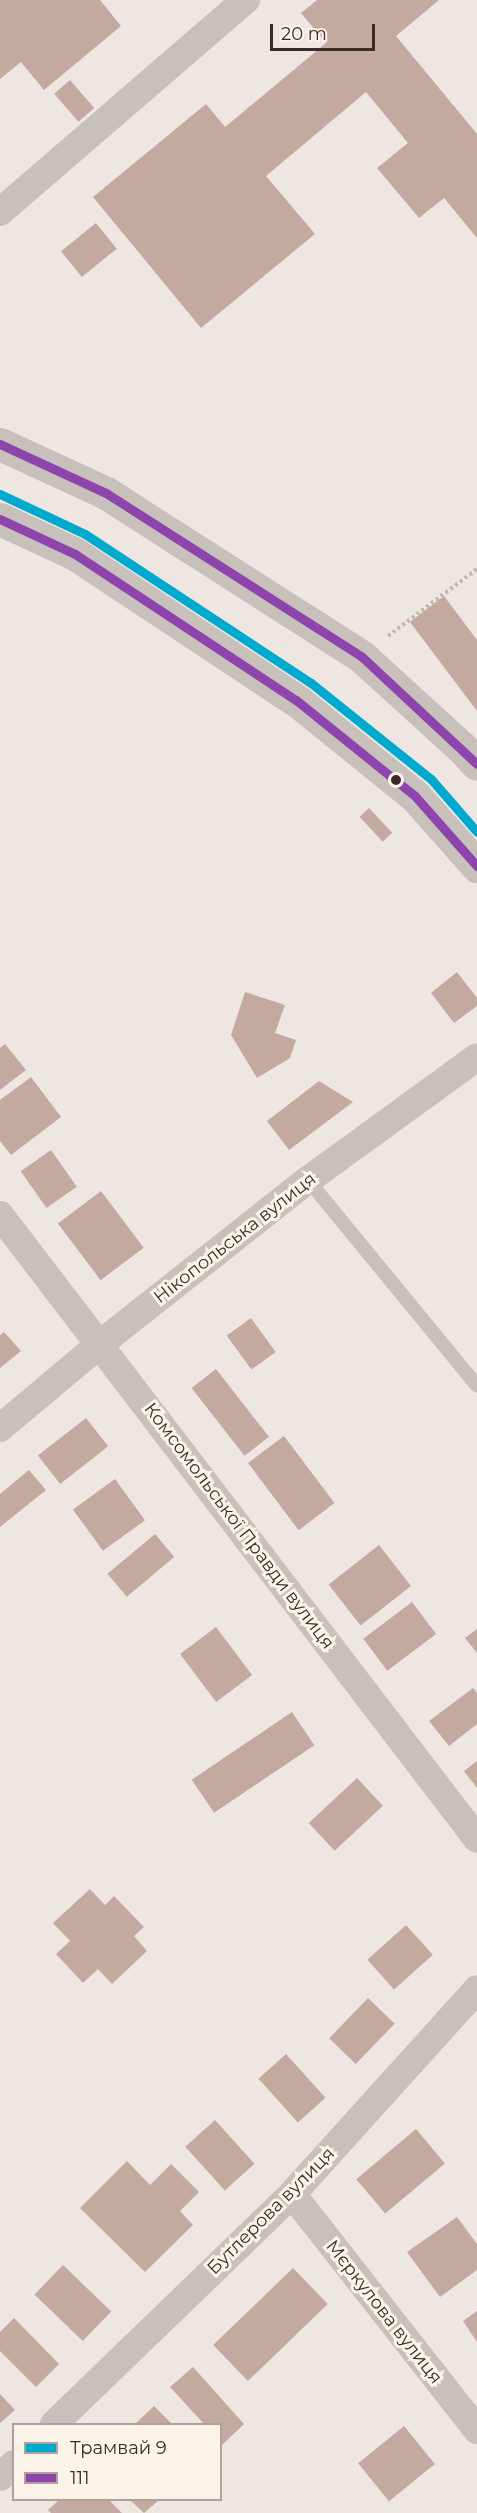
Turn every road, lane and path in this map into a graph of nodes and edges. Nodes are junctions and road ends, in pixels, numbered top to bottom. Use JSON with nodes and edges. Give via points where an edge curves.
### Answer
{"nodes":[{"id":1,"x":246,"y":0,"type":"edge"},
{"id":2,"x":1,"y":208,"type":"edge"},
{"id":3,"x":0,"y":444,"type":"edge"},
{"id":4,"x":0,"y":519,"type":"edge"},
{"id":5,"x":477,"y":569,"type":"edge"},
{"id":6,"x":361,"y":656,"type":"junction"},
{"id":7,"x":477,"y":764,"type":"edge"},
{"id":8,"x":477,"y":866,"type":"edge"},
{"id":9,"x":477,"y":1057,"type":"edge"},
{"id":10,"x":308,"y":1180,"type":"junction"},
{"id":11,"x":0,"y":1215,"type":"edge"},
{"id":12,"x":100,"y":1344,"type":"junction"},
{"id":13,"x":477,"y":1386,"type":"edge"},
{"id":14,"x":0,"y":1428,"type":"edge"},
{"id":15,"x":477,"y":1839,"type":"edge"},
{"id":16,"x":477,"y":1989,"type":"edge"},
{"id":17,"x":292,"y":2194,"type":"junction"},
{"id":18,"x":55,"y":2423,"type":"edge"},
{"id":19,"x":477,"y":2430,"type":"edge"},
{"id":20,"x":12,"y":2466,"type":"edge"},
{"id":21,"x":0,"y":2477,"type":"edge"}],
"edges":[{"from":1,"to":2,"type":"street"},
{"from":3,"to":6,"type":"street","via":[[106,493]]},
{"from":4,"to":8,"type":"street","via":[[75,555],[296,700],[415,796]]},
{"from":5,"to":6,"type":"path"},
{"from":6,"to":7,"type":"street"},
{"from":9,"to":10,"type":"street","name":"Нікопольська вулиця"},
{"from":10,"to":12,"type":"street","name":"Нікопольська вулиця"},
{"from":10,"to":13,"type":"lane"},
{"from":11,"to":12,"type":"street","name":"Комсомольської Правди вулиця"},
{"from":12,"to":14,"type":"street","name":"Нікопольська вулиця"},
{"from":12,"to":15,"type":"street","name":"Комсомольської Правди вулиця"},
{"from":16,"to":17,"type":"street","name":"Бутлерова вулиця"},
{"from":17,"to":18,"type":"street","name":"Бутлерова вулиця"},
{"from":17,"to":19,"type":"street","name":"Мєркулова вулиця"},
{"from":20,"to":21,"type":"street"}]}
